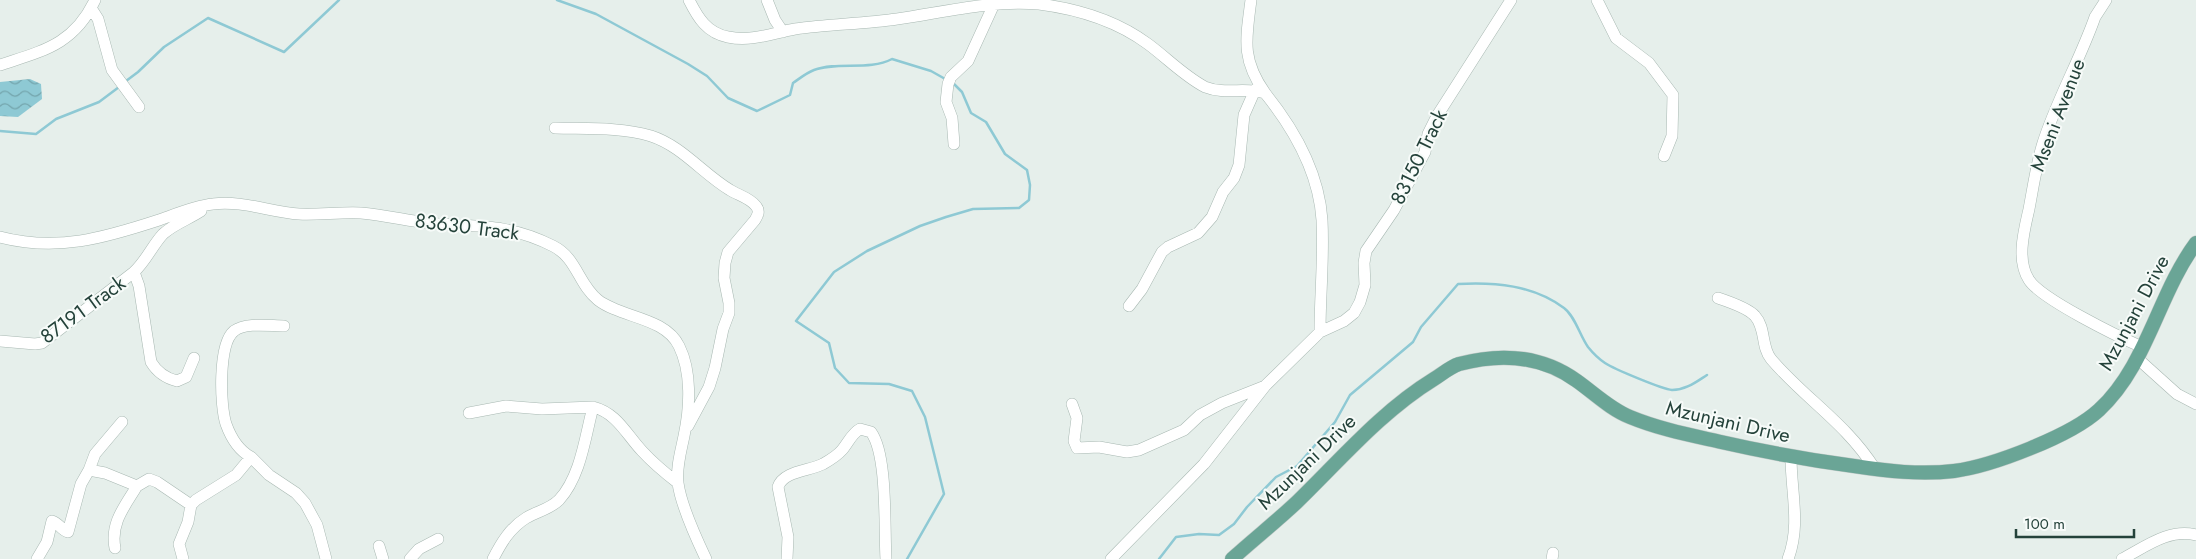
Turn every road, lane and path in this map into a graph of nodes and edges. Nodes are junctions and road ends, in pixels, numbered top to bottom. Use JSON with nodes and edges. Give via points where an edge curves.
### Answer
{"nodes":[{"id":1,"x":689,"y":0,"type":"edge"},
{"id":2,"x":767,"y":0,"type":"edge"},
{"id":3,"x":1251,"y":0,"type":"edge"},
{"id":4,"x":1511,"y":0,"type":"edge"},
{"id":5,"x":1597,"y":0,"type":"edge"},
{"id":6,"x":2106,"y":0,"type":"edge"},
{"id":7,"x":995,"y":2,"type":"junction"},
{"id":8,"x":968,"y":3,"type":"edge"},
{"id":9,"x":93,"y":4,"type":"edge"},
{"id":10,"x":783,"y":32,"type":"junction"},
{"id":11,"x":0,"y":65,"type":"edge"},
{"id":12,"x":1260,"y":91,"type":"junction"},
{"id":13,"x":139,"y":107,"type":"dead end"},
{"id":14,"x":555,"y":128,"type":"dead end"},
{"id":15,"x":954,"y":144,"type":"dead end"},
{"id":16,"x":1664,"y":156,"type":"dead end"},
{"id":17,"x":213,"y":204,"type":"junction"},
{"id":18,"x":0,"y":237,"type":"edge"},
{"id":19,"x":2196,"y":243,"type":"edge"},
{"id":20,"x":134,"y":272,"type":"junction"},
{"id":21,"x":1718,"y":298,"type":"dead end"},
{"id":22,"x":1129,"y":306,"type":"dead end"},
{"id":23,"x":284,"y":326,"type":"dead end"},
{"id":24,"x":1320,"y":332,"type":"junction"},
{"id":25,"x":0,"y":341,"type":"edge"},
{"id":26,"x":2140,"y":353,"type":"junction"},
{"id":27,"x":194,"y":358,"type":"dead end"},
{"id":28,"x":1265,"y":386,"type":"junction"},
{"id":29,"x":1072,"y":404,"type":"dead end"},
{"id":30,"x":2196,"y":404,"type":"edge"},
{"id":31,"x":592,"y":407,"type":"junction"},
{"id":32,"x":469,"y":413,"type":"dead end"},
{"id":33,"x":122,"y":422,"type":"dead end"},
{"id":34,"x":685,"y":432,"type":"junction"},
{"id":35,"x":251,"y":457,"type":"junction"},
{"id":36,"x":1791,"y":457,"type":"junction"},
{"id":37,"x":1875,"y":469,"type":"junction"},
{"id":38,"x":89,"y":470,"type":"junction"},
{"id":39,"x":678,"y":483,"type":"junction"},
{"id":40,"x":137,"y":486,"type":"junction"},
{"id":41,"x":191,"y":505,"type":"junction"},
{"id":42,"x":2196,"y":535,"type":"edge"},
{"id":43,"x":438,"y":539,"type":"dead end"},
{"id":44,"x":379,"y":546,"type":"dead end"},
{"id":45,"x":115,"y":548,"type":"dead end"},
{"id":46,"x":37,"y":559,"type":"edge"},
{"id":47,"x":183,"y":559,"type":"edge"},
{"id":48,"x":326,"y":559,"type":"edge"},
{"id":49,"x":383,"y":559,"type":"edge"},
{"id":50,"x":410,"y":559,"type":"edge"},
{"id":51,"x":492,"y":559,"type":"edge"},
{"id":52,"x":706,"y":559,"type":"edge"},
{"id":53,"x":787,"y":559,"type":"edge"},
{"id":54,"x":886,"y":559,"type":"edge"},
{"id":55,"x":1111,"y":559,"type":"edge"},
{"id":56,"x":1232,"y":559,"type":"edge"},
{"id":57,"x":1788,"y":559,"type":"edge"},
{"id":58,"x":2122,"y":559,"type":"edge"}],
"edges":[{"from":1,"to":10,"type":"street","via":[[704,25],[717,34],[764,38]]},
{"from":2,"to":10,"type":"street"},
{"from":3,"to":12,"type":"street","via":[[1246,28],[1249,66]]},
{"from":4,"to":24,"type":"street","name":"83150 Track","via":[[1438,116],[1428,134],[1421,161],[1394,210],[1370,242],[1360,302],[1344,322]]},
{"from":5,"to":16,"type":"street","via":[[1616,38],[1649,62],[1673,95],[1672,136]]},
{"from":6,"to":26,"type":"street","name":"Mseni Avenue","via":[[2095,17],[2042,145],[2026,224],[2023,264],[2029,280],[2041,292]]},
{"from":7,"to":8,"type":"street"},
{"from":7,"to":12,"type":"street","via":[[1038,4],[1106,20],[1131,32],[1205,87]]},
{"from":7,"to":15,"type":"street","via":[[968,61],[950,80],[946,102],[952,118]]},
{"from":8,"to":10,"type":"street","via":[[900,19]]},
{"from":9,"to":11,"type":"street","via":[[70,34],[57,45]]},
{"from":9,"to":13,"type":"street","via":[[112,70]]},
{"from":12,"to":22,"type":"street","via":[[1244,116],[1239,164],[1234,178],[1223,192],[1212,217],[1198,233],[1162,252]]},
{"from":12,"to":24,"type":"street","via":[[1289,123],[1318,194],[1322,219]]},
{"from":14,"to":34,"type":"street","via":[[610,129],[651,136],[678,150],[758,208],[755,220],[728,252],[724,278],[729,313],[710,386]]},
{"from":17,"to":18,"type":"street","name":"83630 Track","via":[[86,241],[37,245]]},
{"from":17,"to":20,"type":"street","name":"87191 Track","via":[[165,233]]},
{"from":17,"to":34,"type":"street","name":"83630 Track","via":[[297,214],[360,213],[504,228],[555,247],[568,256],[596,299],[656,326],[678,343],[687,371]]},
{"from":19,"to":26,"type":"main road","name":"Mzunjani Drive","via":[[2167,293]]},
{"from":20,"to":25,"type":"street","name":"87191 Track","via":[[42,343]]},
{"from":20,"to":27,"type":"street","via":[[154,368],[176,381],[186,377]]},
{"from":21,"to":37,"type":"street","via":[[1755,316],[1769,357],[1841,426]]},
{"from":23,"to":35,"type":"street","via":[[237,329],[225,349],[222,367],[224,418],[235,444]]},
{"from":24,"to":28,"type":"street"},
{"from":26,"to":30,"type":"street","name":"Mseni Avenue","via":[[2177,394]]},
{"from":26,"to":37,"type":"main road","name":"Mzunjani Drive","via":[[2100,410],[2048,441],[1956,471],[1923,473]]},
{"from":28,"to":29,"type":"street","via":[[1222,403],[1200,415],[1184,430],[1160,442],[1128,452],[1099,447],[1078,448],[1074,441],[1077,418]]},
{"from":28,"to":55,"type":"street","via":[[1204,464]]},
{"from":31,"to":32,"type":"street","via":[[542,409],[506,406]]},
{"from":31,"to":39,"type":"street","via":[[618,422],[646,456]]},
{"from":31,"to":51,"type":"street","via":[[580,460],[568,488],[549,509],[527,517],[515,526]]},
{"from":33,"to":38,"type":"street","via":[[95,454]]},
{"from":34,"to":39,"type":"street","name":"83630 Track"},
{"from":35,"to":41,"type":"street","via":[[236,476]]},
{"from":35,"to":48,"type":"street","via":[[269,475],[301,497],[317,525]]},
{"from":36,"to":37,"type":"main road","name":"Mzunjani Drive"},
{"from":36,"to":56,"type":"main road","name":"Mzunjani Drive","via":[[1663,429],[1610,406],[1558,369],[1519,357],[1486,358],[1455,366],[1416,390],[1377,422],[1296,503]]},
{"from":36,"to":57,"type":"street","via":[[1796,526]]},
{"from":38,"to":40,"type":"street"},
{"from":38,"to":46,"type":"street","via":[[81,484],[68,532],[52,521],[47,542]]},
{"from":39,"to":52,"type":"street","name":"83630 Track"},
{"from":40,"to":41,"type":"street","via":[[149,479]]},
{"from":40,"to":45,"type":"street","via":[[116,524],[112,536]]},
{"from":41,"to":47,"type":"street","via":[[179,544]]},
{"from":42,"to":58,"type":"street","via":[[2168,536]]},
{"from":43,"to":50,"type":"street","via":[[419,549]]},
{"from":44,"to":49,"type":"street"},
{"from":53,"to":54,"type":"street","via":[[788,537],[778,487],[780,482],[786,476],[830,460],[842,451],[860,428],[871,432],[878,448]]}]}
